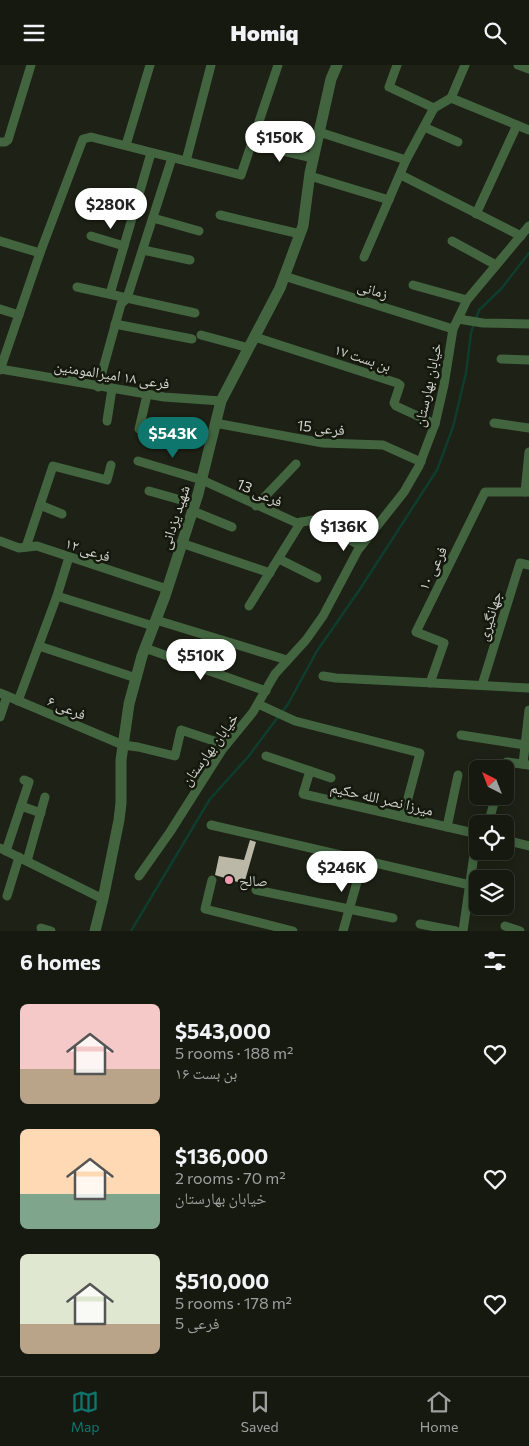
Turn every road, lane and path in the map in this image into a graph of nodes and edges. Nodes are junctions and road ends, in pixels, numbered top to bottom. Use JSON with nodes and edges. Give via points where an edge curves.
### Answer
{"nodes":[{"id":1,"x":31,"y":65,"type":"edge"},
{"id":2,"x":150,"y":65,"type":"edge"},
{"id":3,"x":212,"y":65,"type":"edge"},
{"id":4,"x":278,"y":65,"type":"edge"},
{"id":5,"x":336,"y":65,"type":"edge"},
{"id":6,"x":397,"y":65,"type":"edge"},
{"id":7,"x":465,"y":65,"type":"edge"},
{"id":8,"x":518,"y":65,"type":"edge"},
{"id":9,"x":529,"y":69,"type":"edge"},
{"id":10,"x":451,"y":98,"type":"junction"},
{"id":11,"x":434,"y":109,"type":"junction"},
{"id":12,"x":517,"y":125,"type":"junction"},
{"id":13,"x":424,"y":127,"type":"junction"},
{"id":14,"x":529,"y":130,"type":"edge"},
{"id":15,"x":319,"y":131,"type":"junction"},
{"id":16,"x":0,"y":142,"type":"edge"},
{"id":17,"x":458,"y":142,"type":"dead end"},
{"id":18,"x":252,"y":144,"type":"junction"},
{"id":19,"x":126,"y":145,"type":"junction"},
{"id":20,"x":151,"y":153,"type":"junction"},
{"id":21,"x":172,"y":158,"type":"junction"},
{"id":22,"x":313,"y":158,"type":"junction"},
{"id":23,"x":406,"y":160,"type":"junction"},
{"id":24,"x":186,"y":161,"type":"junction"},
{"id":25,"x":400,"y":175,"type":"junction"},
{"id":26,"x":310,"y":176,"type":"junction"},
{"id":27,"x":389,"y":200,"type":"junction"},
{"id":28,"x":476,"y":214,"type":"junction"},
{"id":29,"x":220,"y":215,"type":"dead end"},
{"id":30,"x":153,"y":218,"type":"junction"},
{"id":31,"x":529,"y":226,"type":"edge"},
{"id":32,"x":199,"y":231,"type":"dead end"},
{"id":33,"x":300,"y":234,"type":"junction"},
{"id":34,"x":91,"y":236,"type":"dead end"},
{"id":35,"x":521,"y":236,"type":"junction"},
{"id":36,"x":0,"y":241,"type":"edge"},
{"id":37,"x":452,"y":241,"type":"dead end"},
{"id":38,"x":124,"y":247,"type":"junction"},
{"id":39,"x":143,"y":250,"type":"junction"},
{"id":40,"x":40,"y":253,"type":"junction"},
{"id":41,"x":364,"y":257,"type":"dead end"},
{"id":42,"x":190,"y":260,"type":"dead end"},
{"id":43,"x":496,"y":265,"type":"junction"},
{"id":44,"x":284,"y":276,"type":"junction"},
{"id":45,"x":412,"y":285,"type":"dead end"},
{"id":46,"x":77,"y":287,"type":"dead end"},
{"id":47,"x":110,"y":294,"type":"junction"},
{"id":48,"x":127,"y":298,"type":"junction"},
{"id":49,"x":467,"y":300,"type":"junction"},
{"id":50,"x":0,"y":309,"type":"edge"},
{"id":51,"x":195,"y":313,"type":"dead end"},
{"id":52,"x":19,"y":315,"type":"junction"},
{"id":53,"x":462,"y":320,"type":"junction"},
{"id":54,"x":529,"y":324,"type":"edge"},
{"id":55,"x":116,"y":325,"type":"junction"},
{"id":56,"x":453,"y":329,"type":"junction"},
{"id":57,"x":255,"y":337,"type":"junction"},
{"id":58,"x":249,"y":348,"type":"junction"},
{"id":59,"x":501,"y":359,"type":"dead end"},
{"id":60,"x":529,"y":360,"type":"edge"},
{"id":61,"x":0,"y":369,"type":"edge"},
{"id":62,"x":98,"y":387,"type":"junction"},
{"id":63,"x":112,"y":389,"type":"junction"},
{"id":64,"x":147,"y":395,"type":"junction"},
{"id":65,"x":221,"y":401,"type":"junction"},
{"id":66,"x":107,"y":421,"type":"dead end"},
{"id":67,"x":215,"y":423,"type":"junction"},
{"id":68,"x":494,"y":423,"type":"dead end"},
{"id":69,"x":435,"y":424,"type":"junction"},
{"id":70,"x":529,"y":428,"type":"edge"},
{"id":71,"x":139,"y":429,"type":"dead end"},
{"id":72,"x":529,"y":452,"type":"edge"},
{"id":73,"x":138,"y":461,"type":"dead end"},
{"id":74,"x":421,"y":462,"type":"junction"},
{"id":75,"x":111,"y":465,"type":"dead end"},
{"id":76,"x":296,"y":465,"type":"dead end"},
{"id":77,"x":202,"y":480,"type":"junction"},
{"id":78,"x":149,"y":491,"type":"dead end"},
{"id":79,"x":527,"y":492,"type":"edge"},
{"id":80,"x":40,"y":505,"type":"junction"},
{"id":81,"x":256,"y":505,"type":"junction"},
{"id":82,"x":194,"y":508,"type":"junction"},
{"id":83,"x":62,"y":514,"type":"dead end"},
{"id":84,"x":301,"y":522,"type":"junction"},
{"id":85,"x":232,"y":527,"type":"dead end"},
{"id":86,"x":0,"y":541,"type":"edge"},
{"id":87,"x":182,"y":543,"type":"junction"},
{"id":88,"x":26,"y":547,"type":"junction"},
{"id":89,"x":361,"y":547,"type":"junction"},
{"id":90,"x":69,"y":557,"type":"junction"},
{"id":91,"x":279,"y":559,"type":"junction"},
{"id":92,"x":529,"y":565,"type":"edge"},
{"id":93,"x":270,"y":573,"type":"junction"},
{"id":94,"x":316,"y":578,"type":"dead end"},
{"id":95,"x":167,"y":589,"type":"junction"},
{"id":96,"x":56,"y":596,"type":"junction"},
{"id":97,"x":249,"y":606,"type":"dead end"},
{"id":98,"x":155,"y":623,"type":"junction"},
{"id":99,"x":39,"y":646,"type":"junction"},
{"id":100,"x":145,"y":648,"type":"junction"},
{"id":101,"x":288,"y":660,"type":"junction"},
{"id":102,"x":323,"y":676,"type":"dead end"},
{"id":103,"x":136,"y":678,"type":"junction"},
{"id":104,"x":430,"y":683,"type":"junction"},
{"id":105,"x":482,"y":685,"type":"junction"},
{"id":106,"x":529,"y":688,"type":"edge"},
{"id":107,"x":266,"y":691,"type":"junction"},
{"id":108,"x":4,"y":695,"type":"edge"},
{"id":109,"x":18,"y":701,"type":"junction"},
{"id":110,"x":262,"y":706,"type":"junction"},
{"id":111,"x":529,"y":710,"type":"edge"},
{"id":112,"x":0,"y":717,"type":"edge"},
{"id":113,"x":461,"y":735,"type":"dead end"},
{"id":114,"x":123,"y":745,"type":"junction"},
{"id":115,"x":226,"y":745,"type":"junction"},
{"id":116,"x":525,"y":745,"type":"junction"},
{"id":117,"x":266,"y":757,"type":"dead end"},
{"id":118,"x":526,"y":764,"type":"edge"},
{"id":119,"x":310,"y":771,"type":"junction"},
{"id":120,"x":458,"y":775,"type":"dead end"},
{"id":121,"x":330,"y":778,"type":"dead end"},
{"id":122,"x":24,"y":780,"type":"dead end"},
{"id":123,"x":46,"y":797,"type":"dead end"},
{"id":124,"x":21,"y":806,"type":"junction"},
{"id":125,"x":41,"y":813,"type":"junction"},
{"id":126,"x":403,"y":817,"type":"junction"},
{"id":127,"x":211,"y":825,"type":"dead end"},
{"id":128,"x":447,"y":827,"type":"junction"},
{"id":129,"x":469,"y":832,"type":"edge"},
{"id":130,"x":514,"y":842,"type":"edge"},
{"id":131,"x":529,"y":846,"type":"edge"},
{"id":132,"x":3,"y":850,"type":"edge"},
{"id":133,"x":23,"y":859,"type":"junction"},
{"id":134,"x":363,"y":861,"type":"junction"},
{"id":135,"x":139,"y":876,"type":"dead end"},
{"id":136,"x":212,"y":879,"type":"dead end"},
{"id":137,"x":469,"y":885,"type":"edge"},
{"id":138,"x":256,"y":890,"type":"dead end"},
{"id":139,"x":469,"y":892,"type":"edge"},
{"id":140,"x":7,"y":896,"type":"dead end"},
{"id":141,"x":103,"y":899,"type":"junction"},
{"id":142,"x":350,"y":909,"type":"junction"},
{"id":143,"x":393,"y":918,"type":"dead end"},
{"id":144,"x":420,"y":924,"type":"dead end"},
{"id":145,"x":505,"y":927,"type":"dead end"},
{"id":146,"x":41,"y":928,"type":"dead end"},
{"id":147,"x":96,"y":929,"type":"edge"},
{"id":148,"x":51,"y":931,"type":"edge"},
{"id":149,"x":293,"y":931,"type":"edge"},
{"id":150,"x":343,"y":931,"type":"edge"},
{"id":151,"x":456,"y":931,"type":"edge"},
{"id":152,"x":463,"y":931,"type":"edge"},
{"id":153,"x":520,"y":931,"type":"edge"}],
"edges":[{"from":1,"to":16,"type":"street","via":[[8,140]]},
{"from":2,"to":19,"type":"street"},
{"from":3,"to":24,"type":"street"},
{"from":4,"to":18,"type":"street"},
{"from":5,"to":15,"type":"street","name":"شهید یزدانی"},
{"from":6,"to":11,"type":"street","via":[[389,87]]},
{"from":7,"to":10,"type":"street"},
{"from":8,"to":9,"type":"street"},
{"from":10,"to":11,"type":"street"},
{"from":10,"to":12,"type":"street"},
{"from":11,"to":13,"type":"street"},
{"from":12,"to":14,"type":"street"},
{"from":12,"to":28,"type":"street"},
{"from":13,"to":17,"type":"street"},
{"from":13,"to":23,"type":"street"},
{"from":15,"to":22,"type":"street","name":"شهید یزدانی"},
{"from":15,"to":23,"type":"street"},
{"from":18,"to":22,"type":"street"},
{"from":18,"to":24,"type":"street","via":[[241,175]]},
{"from":19,"to":20,"type":"street"},
{"from":19,"to":40,"type":"street","via":[[91,137],[81,142]]},
{"from":20,"to":21,"type":"street"},
{"from":20,"to":38,"type":"street"},
{"from":21,"to":24,"type":"street"},
{"from":21,"to":30,"type":"street"},
{"from":22,"to":26,"type":"street","name":"شهید یزدانی"},
{"from":23,"to":25,"type":"street"},
{"from":25,"to":27,"type":"street"},
{"from":25,"to":28,"type":"street"},
{"from":26,"to":27,"type":"street"},
{"from":26,"to":33,"type":"street","name":"شهید یزدانی"},
{"from":27,"to":41,"type":"street"},
{"from":28,"to":35,"type":"street"},
{"from":29,"to":33,"type":"street"},
{"from":30,"to":32,"type":"street"},
{"from":30,"to":39,"type":"street"},
{"from":31,"to":35,"type":"street","name":"خیابان بهارستان"},
{"from":33,"to":44,"type":"street","name":"شهید یزدانی"},
{"from":34,"to":38,"type":"street"},
{"from":35,"to":43,"type":"street","name":"خیابان بهارستان"},
{"from":36,"to":40,"type":"street"},
{"from":37,"to":43,"type":"street"},
{"from":38,"to":47,"type":"street"},
{"from":39,"to":42,"type":"street"},
{"from":39,"to":48,"type":"street"},
{"from":40,"to":52,"type":"street"},
{"from":43,"to":49,"type":"street","name":"خیابان بهارستان"},
{"from":44,"to":56,"type":"street","name":"زمانی"},
{"from":44,"to":57,"type":"street","name":"شهید یزدانی"},
{"from":45,"to":49,"type":"street"},
{"from":46,"to":47,"type":"street"},
{"from":47,"to":48,"type":"street"},
{"from":48,"to":51,"type":"street"},
{"from":48,"to":55,"type":"street","via":[[121,304]]},
{"from":49,"to":53,"type":"street","name":"خیابان بهارستان"},
{"from":50,"to":52,"type":"street"},
{"from":52,"to":61,"type":"street"},
{"from":53,"to":54,"type":"street"},
{"from":53,"to":56,"type":"street","name":"خیابان بهارستان"},
{"from":55,"to":58,"type":"street"},
{"from":55,"to":62,"type":"street"},
{"from":56,"to":69,"type":"street","name":"خیابان بهارستان"},
{"from":57,"to":58,"type":"street","name":"شهید یزدانی"},
{"from":57,"to":69,"type":"street","name":"بن بست ۱۷","via":[[397,383],[400,385],[394,403],[396,406]]},
{"from":58,"to":65,"type":"street","name":"شهید یزدانی"},
{"from":59,"to":60,"type":"street"},
{"from":61,"to":62,"type":"street","name":"فرعی ۱۸ امیرالمومنین"},
{"from":62,"to":63,"type":"street","name":"فرعی ۱۸ امیرالمومنین"},
{"from":63,"to":64,"type":"street","name":"فرعی ۱۸ امیرالمومنین"},
{"from":63,"to":66,"type":"street"},
{"from":64,"to":65,"type":"street","name":"فرعی ۱۸ امیرالمومنین"},
{"from":64,"to":71,"type":"street"},
{"from":65,"to":67,"type":"street","name":"شهید یزدانی"},
{"from":67,"to":74,"type":"street","name":"فرعی 15","via":[[323,443],[383,445]]},
{"from":67,"to":77,"type":"street","name":"شهید یزدانی"},
{"from":68,"to":70,"type":"street"},
{"from":69,"to":74,"type":"street","name":"خیابان بهارستان"},
{"from":72,"to":79,"type":"street"},
{"from":73,"to":77,"type":"street","name":"فرعی 13"},
{"from":74,"to":89,"type":"street","name":"خیابان بهارستان","via":[[404,492]]},
{"from":75,"to":80,"type":"street","via":[[107,481],[53,466]]},
{"from":76,"to":81,"type":"street"},
{"from":77,"to":81,"type":"street","name":"فرعی 13"},
{"from":77,"to":82,"type":"street","name":"شهید یزدانی"},
{"from":78,"to":82,"type":"street"},
{"from":79,"to":104,"type":"street","name":"فرعی ۱۰","via":[[485,493],[480,501],[416,632],[444,643]]},
{"from":80,"to":83,"type":"street"},
{"from":80,"to":88,"type":"street"},
{"from":81,"to":84,"type":"street","name":"فرعی 13"},
{"from":82,"to":85,"type":"street"},
{"from":82,"to":87,"type":"street","name":"شهید یزدانی"},
{"from":84,"to":89,"type":"street","name":"فرعی 13","via":[[313,520]]},
{"from":84,"to":91,"type":"street"},
{"from":86,"to":88,"type":"street","name":"فرعی ۱۲"},
{"from":87,"to":93,"type":"street"},
{"from":87,"to":95,"type":"street","name":"شهید یزدانی"},
{"from":88,"to":90,"type":"street","name":"فرعی ۱۲","via":[[37,546]]},
{"from":89,"to":101,"type":"street","name":"خیابان بهارستان","via":[[323,616]]},
{"from":90,"to":95,"type":"street","name":"فرعی ۱۲"},
{"from":90,"to":96,"type":"street"},
{"from":91,"to":93,"type":"street"},
{"from":91,"to":94,"type":"street"},
{"from":92,"to":105,"type":"street","name":"جهانگیری","via":[[520,563]]},
{"from":93,"to":97,"type":"street"},
{"from":95,"to":98,"type":"street","name":"شهید یزدانی"},
{"from":96,"to":98,"type":"street"},
{"from":96,"to":99,"type":"street"},
{"from":98,"to":100,"type":"street","name":"شهید یزدانی"},
{"from":98,"to":101,"type":"street"},
{"from":99,"to":103,"type":"street"},
{"from":99,"to":109,"type":"street"},
{"from":100,"to":103,"type":"street","name":"شهید یزدانی"},
{"from":100,"to":107,"type":"street"},
{"from":101,"to":107,"type":"street","name":"خیابان بهارستان"},
{"from":102,"to":104,"type":"street"},
{"from":103,"to":114,"type":"street","name":"شهید یزدانی"},
{"from":104,"to":105,"type":"street"},
{"from":105,"to":106,"type":"street"},
{"from":107,"to":110,"type":"street","name":"خیابان بهارستان"},
{"from":108,"to":109,"type":"street","name":"فرعی ۶"},
{"from":108,"to":112,"type":"street"},
{"from":109,"to":114,"type":"street","name":"فرعی ۶"},
{"from":110,"to":115,"type":"street","name":"خیابان بهارستان"},
{"from":110,"to":126,"type":"street","via":[[314,727],[420,753]]},
{"from":111,"to":116,"type":"street"},
{"from":113,"to":116,"type":"street"},
{"from":114,"to":115,"type":"street","name":"فرعی ۶","via":[[175,756],[181,730]]},
{"from":114,"to":141,"type":"street","name":"شهید یزدانی","via":[[121,803]]},
{"from":115,"to":135,"type":"street","name":"خیابان بهارستان"},
{"from":116,"to":118,"type":"street"},
{"from":117,"to":119,"type":"street"},
{"from":119,"to":121,"type":"street"},
{"from":119,"to":126,"type":"street","name":"میرزا نصر الله حکیم","via":[[303,794]]},
{"from":120,"to":128,"type":"street"},
{"from":122,"to":124,"type":"street","via":[[29,782]]},
{"from":123,"to":125,"type":"street"},
{"from":124,"to":125,"type":"street"},
{"from":124,"to":132,"type":"street"},
{"from":125,"to":133,"type":"street"},
{"from":126,"to":128,"type":"street","name":"میرزا نصر الله حکیم"},
{"from":127,"to":134,"type":"street"},
{"from":128,"to":129,"type":"street","name":"میرزا نصر الله حکیم"},
{"from":130,"to":131,"type":"street"},
{"from":132,"to":133,"type":"street"},
{"from":133,"to":140,"type":"street"},
{"from":133,"to":141,"type":"street"},
{"from":134,"to":137,"type":"street"},
{"from":134,"to":142,"type":"street"},
{"from":136,"to":149,"type":"street","via":[[205,909]]},
{"from":138,"to":142,"type":"street"},
{"from":139,"to":152,"type":"street"},
{"from":141,"to":147,"type":"street","name":"شهید یزدانی"},
{"from":142,"to":143,"type":"street"},
{"from":142,"to":150,"type":"street"},
{"from":144,"to":151,"type":"street"},
{"from":145,"to":153,"type":"street"},
{"from":146,"to":148,"type":"street"}]}
